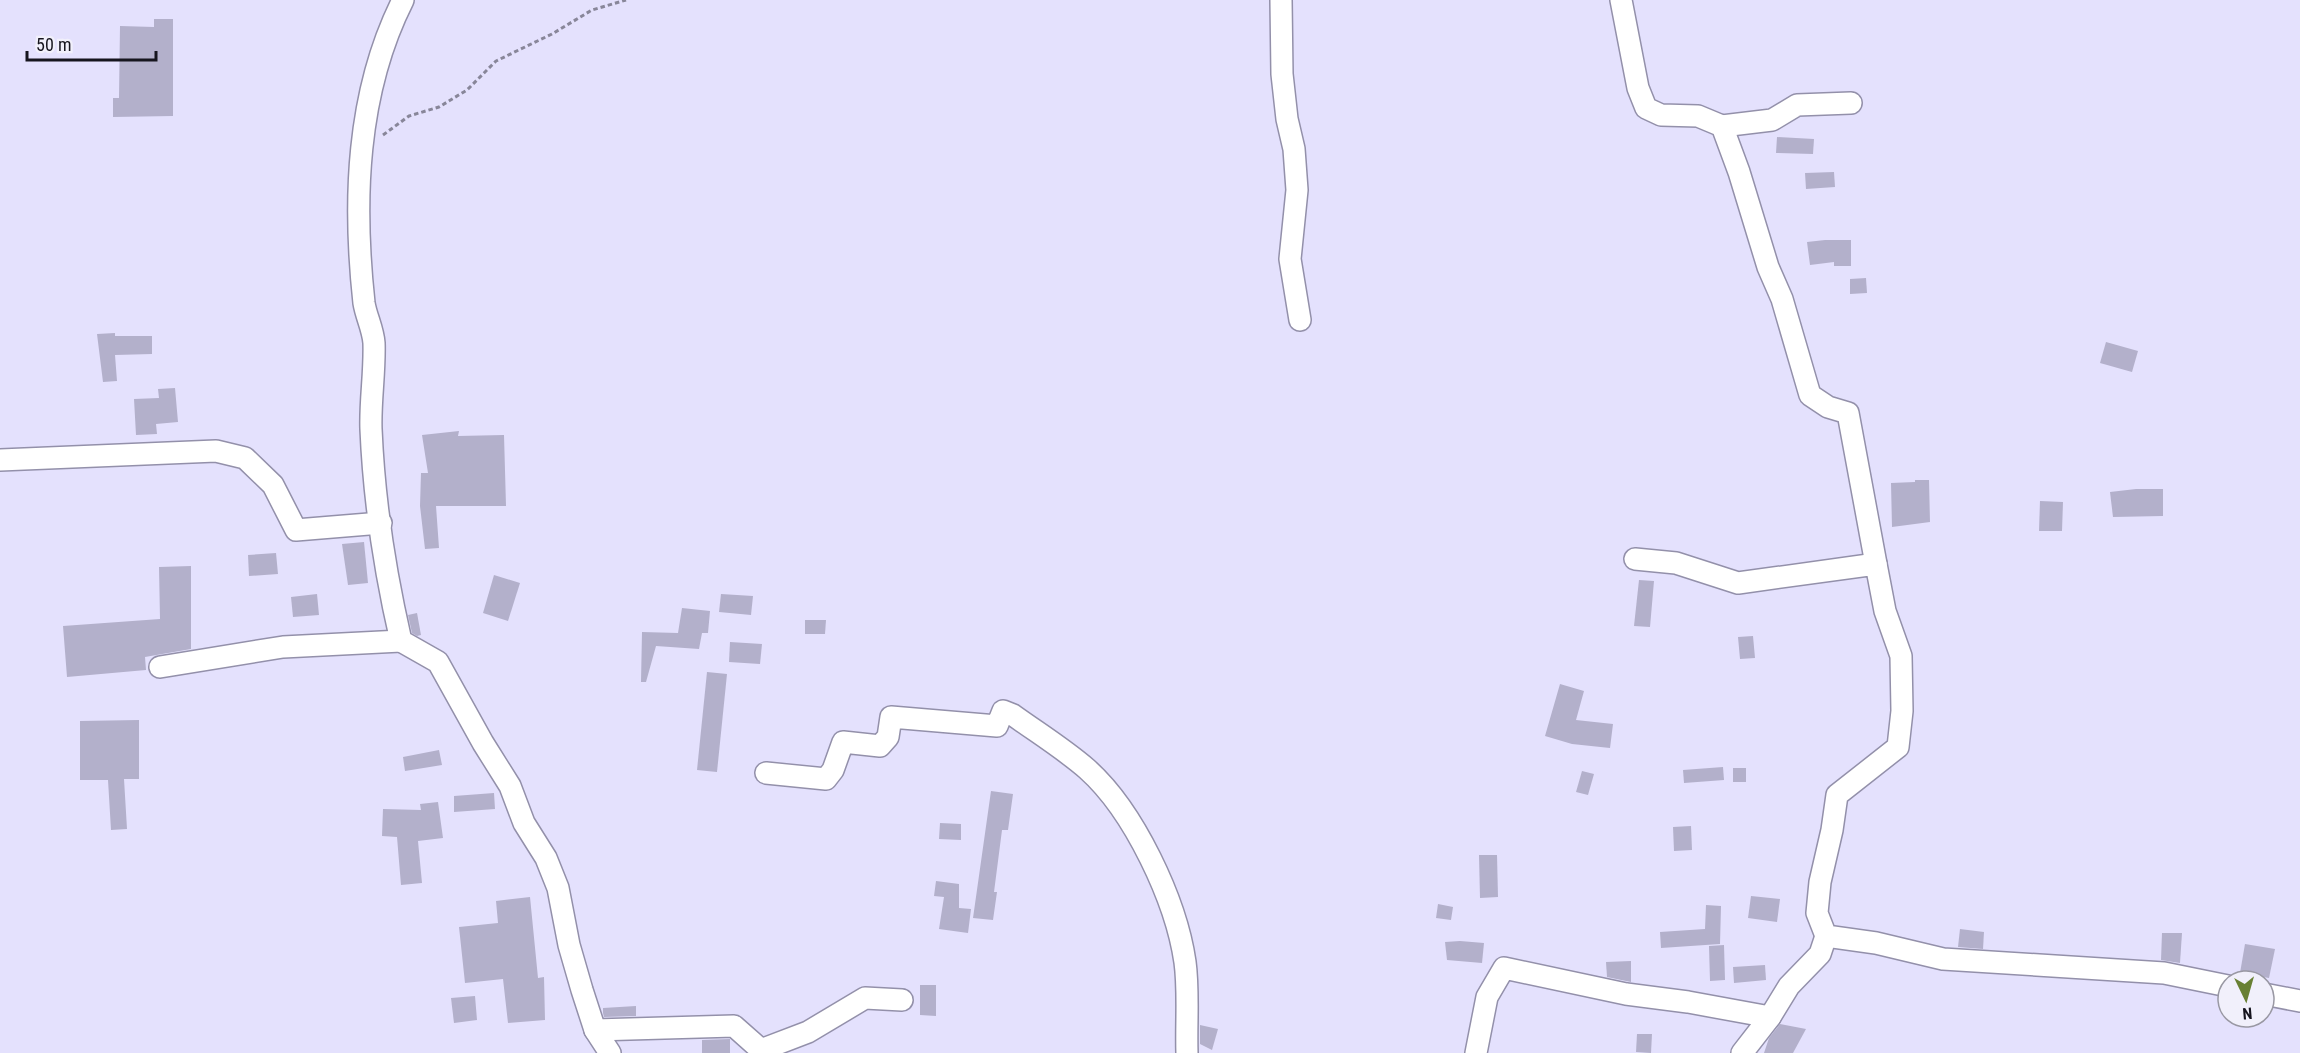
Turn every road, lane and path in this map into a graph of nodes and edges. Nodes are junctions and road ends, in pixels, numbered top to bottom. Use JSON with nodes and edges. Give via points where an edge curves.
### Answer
{"nodes":[{"id":1,"x":403,"y":0,"type":"edge"},
{"id":2,"x":626,"y":0,"type":"edge"},
{"id":3,"x":1281,"y":0,"type":"edge"},
{"id":4,"x":1621,"y":0,"type":"edge"},
{"id":5,"x":1851,"y":103,"type":"dead end"},
{"id":6,"x":1722,"y":126,"type":"junction"},
{"id":7,"x":361,"y":149,"type":"junction"},
{"id":8,"x":1300,"y":320,"type":"dead end"},
{"id":9,"x":0,"y":460,"type":"edge"},
{"id":10,"x":381,"y":523,"type":"junction"},
{"id":11,"x":1635,"y":559,"type":"dead end"},
{"id":12,"x":1876,"y":564,"type":"junction"},
{"id":13,"x":401,"y":641,"type":"junction"},
{"id":14,"x":160,"y":667,"type":"dead end"},
{"id":15,"x":766,"y":773,"type":"dead end"},
{"id":16,"x":1826,"y":936,"type":"junction"},
{"id":17,"x":2216,"y":984,"type":"edge"},
{"id":18,"x":2276,"y":996,"type":"edge"},
{"id":19,"x":902,"y":1000,"type":"dead end"},
{"id":20,"x":2300,"y":1001,"type":"edge"},
{"id":21,"x":1770,"y":1017,"type":"junction"},
{"id":22,"x":595,"y":1030,"type":"junction"},
{"id":23,"x":610,"y":1053,"type":"edge"},
{"id":24,"x":1187,"y":1053,"type":"edge"},
{"id":25,"x":1476,"y":1053,"type":"edge"},
{"id":26,"x":1742,"y":1053,"type":"edge"}],
"edges":[{"from":1,"to":7,"type":"street","via":[[388,30]]},
{"from":2,"to":7,"type":"path","via":[[592,10],[496,61],[467,90],[439,107],[409,116]]},
{"from":3,"to":8,"type":"street","via":[[1282,74],[1297,189],[1290,259]]},
{"from":4,"to":6,"type":"street","via":[[1638,88],[1646,108],[1662,115],[1698,116]]},
{"from":5,"to":6,"type":"street","via":[[1797,105],[1772,120]]},
{"from":6,"to":12,"type":"street","via":[[1782,299],[1810,395],[1828,407],[1848,413]]},
{"from":7,"to":10,"type":"street","via":[[359,220],[364,306],[374,340],[371,426]]},
{"from":9,"to":10,"type":"street","via":[[216,451],[246,458],[273,485],[296,530]]},
{"from":10,"to":13,"type":"street"},
{"from":11,"to":12,"type":"street","via":[[1676,563],[1738,583]]},
{"from":12,"to":16,"type":"street","via":[[1885,611],[1901,656],[1898,747],[1837,795],[1817,913]]},
{"from":13,"to":14,"type":"street","via":[[284,647]]},
{"from":13,"to":22,"type":"street","via":[[438,662],[510,786],[524,823],[546,858],[558,888],[569,945]]},
{"from":15,"to":24,"type":"street","via":[[826,779],[843,742],[880,746],[888,737],[891,717],[997,726],[1003,711],[1013,716],[1088,770],[1122,810],[1147,850],[1169,904],[1185,962]]},
{"from":16,"to":17,"type":"street","via":[[1942,959],[2164,973]]},
{"from":16,"to":21,"type":"street","via":[[1820,954],[1788,986]]},
{"from":18,"to":20,"type":"street"},
{"from":19,"to":22,"type":"street","via":[[865,998],[808,1032],[761,1050],[734,1026]]},
{"from":21,"to":25,"type":"street","via":[[1626,994],[1504,968],[1487,997]]},
{"from":21,"to":26,"type":"street"},
{"from":22,"to":23,"type":"street"}]}
